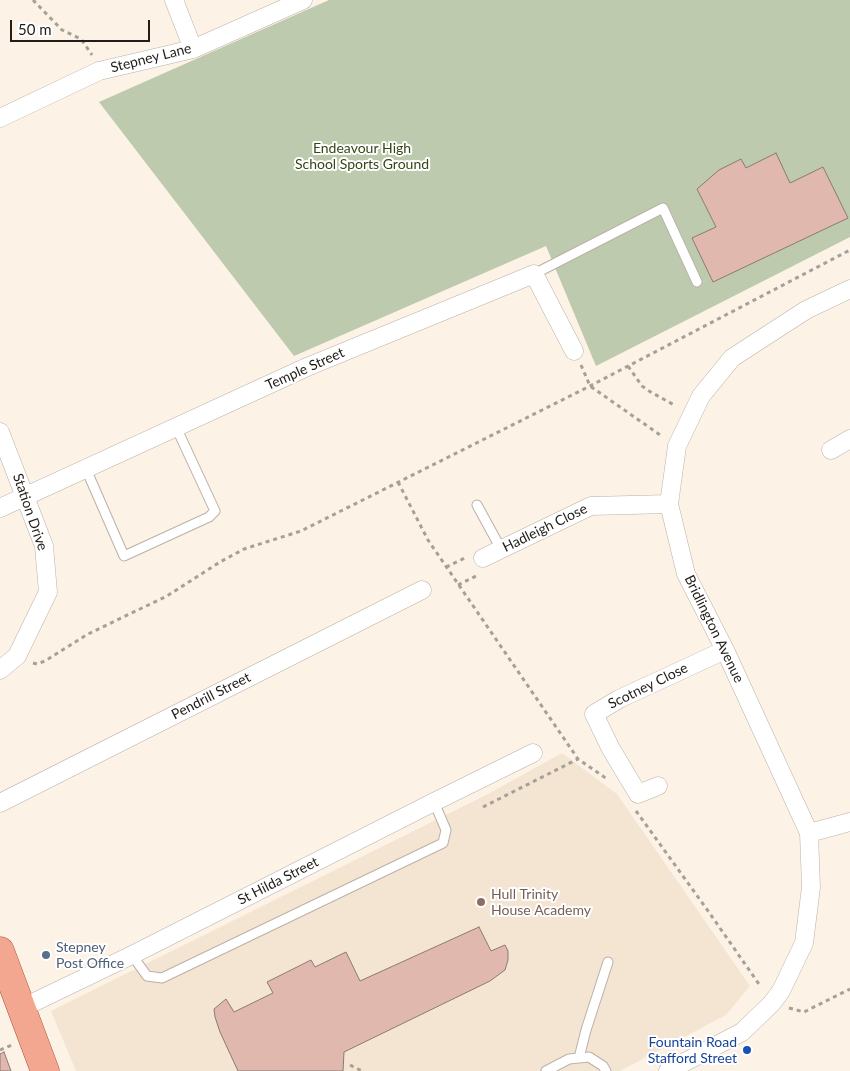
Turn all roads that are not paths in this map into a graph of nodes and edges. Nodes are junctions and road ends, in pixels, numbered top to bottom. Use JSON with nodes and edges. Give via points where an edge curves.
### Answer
{"nodes":[{"id":1,"x":174,"y":0,"type":"edge"},
{"id":2,"x":303,"y":0,"type":"edge"},
{"id":3,"x":193,"y":49,"type":"junction"},
{"id":4,"x":0,"y":118,"type":"edge"},
{"id":5,"x":534,"y":274,"type":"junction"},
{"id":6,"x":697,"y":282,"type":"dead end"},
{"id":7,"x":850,"y":289,"type":"edge"},
{"id":8,"x":574,"y":351,"type":"road end"},
{"id":9,"x":176,"y":427,"type":"junction"},
{"id":10,"x":0,"y":432,"type":"edge"},
{"id":11,"x":850,"y":440,"type":"edge"},
{"id":12,"x":831,"y":450,"type":"dead end"},
{"id":13,"x":86,"y":469,"type":"junction"},
{"id":14,"x":26,"y":497,"type":"junction"},
{"id":15,"x":669,"y":504,"type":"junction"},
{"id":16,"x":477,"y":505,"type":"dead end"},
{"id":17,"x":0,"y":508,"type":"edge"},
{"id":18,"x":501,"y":549,"type":"junction"},
{"id":19,"x":483,"y":558,"type":"dead end"},
{"id":20,"x":422,"y":590,"type":"dead end"},
{"id":21,"x":724,"y":650,"type":"junction"},
{"id":22,"x":0,"y":670,"type":"edge"},
{"id":23,"x":533,"y":753,"type":"dead end"},
{"id":24,"x":658,"y":786,"type":"dead end"},
{"id":25,"x":434,"y":802,"type":"junction"},
{"id":26,"x":0,"y":803,"type":"edge"},
{"id":27,"x":850,"y":822,"type":"edge"},
{"id":28,"x":809,"y":833,"type":"junction"},
{"id":29,"x":0,"y":951,"type":"edge"},
{"id":30,"x":132,"y":955,"type":"junction"},
{"id":31,"x":608,"y":962,"type":"dead end"},
{"id":32,"x":22,"y":1008,"type":"junction"},
{"id":33,"x":579,"y":1058,"type":"junction"},
{"id":34,"x":45,"y":1071,"type":"edge"},
{"id":35,"x":546,"y":1071,"type":"edge"},
{"id":36,"x":606,"y":1071,"type":"edge"},
{"id":37,"x":668,"y":1071,"type":"edge"}],
"edges":[{"from":1,"to":3,"type":"street"},
{"from":2,"to":3,"type":"street","name":"Stepney Lane"},
{"from":3,"to":4,"type":"street","name":"Stepney Lane","via":[[99,71]]},
{"from":5,"to":6,"type":"lane","via":[[663,208]]},
{"from":5,"to":8,"type":"street"},
{"from":5,"to":9,"type":"street","name":"Temple Street","via":[[307,367]]},
{"from":7,"to":15,"type":"street","name":"Bridlington Avenue","via":[[806,310],[732,358],[701,396],[677,446]]},
{"from":9,"to":13,"type":"street","name":"Temple Street"},
{"from":9,"to":13,"type":"lane","via":[[215,511],[209,517],[124,556]]},
{"from":10,"to":14,"type":"street","name":"Station Drive"},
{"from":11,"to":12,"type":"street"},
{"from":13,"to":14,"type":"street","name":"Temple Street"},
{"from":14,"to":17,"type":"street","name":"Temple Street"},
{"from":14,"to":22,"type":"street","name":"Station Drive","via":[[44,546],[48,592],[17,656]]},
{"from":15,"to":18,"type":"street","name":"Hadleigh Close","via":[[591,506]]},
{"from":15,"to":21,"type":"street","name":"Bridlington Avenue","via":[[686,574]]},
{"from":16,"to":18,"type":"lane"},
{"from":18,"to":19,"type":"street","name":"Hadleigh Close"},
{"from":20,"to":26,"type":"street","name":"Pendrill Street"},
{"from":21,"to":24,"type":"street","name":"Scotney Close","via":[[594,714],[638,794]]},
{"from":21,"to":28,"type":"street","name":"Bridlington Avenue"},
{"from":23,"to":25,"type":"street","name":"St Hilda Street"},
{"from":25,"to":30,"type":"street","name":"St Hilda Street"},
{"from":25,"to":30,"type":"lane","via":[[446,830],[443,843],[162,978],[147,976]]},
{"from":27,"to":28,"type":"street"},
{"from":28,"to":37,"type":"street","name":"Bridlington Avenue","via":[[811,887],[804,943],[781,991],[742,1032]]},
{"from":29,"to":32,"type":"main road"},
{"from":30,"to":32,"type":"street","name":"St Hilda Street"},
{"from":31,"to":33,"type":"lane"},
{"from":32,"to":34,"type":"main road"},
{"from":33,"to":35,"type":"lane"},
{"from":33,"to":36,"type":"lane","via":[[590,1057]]}]}
